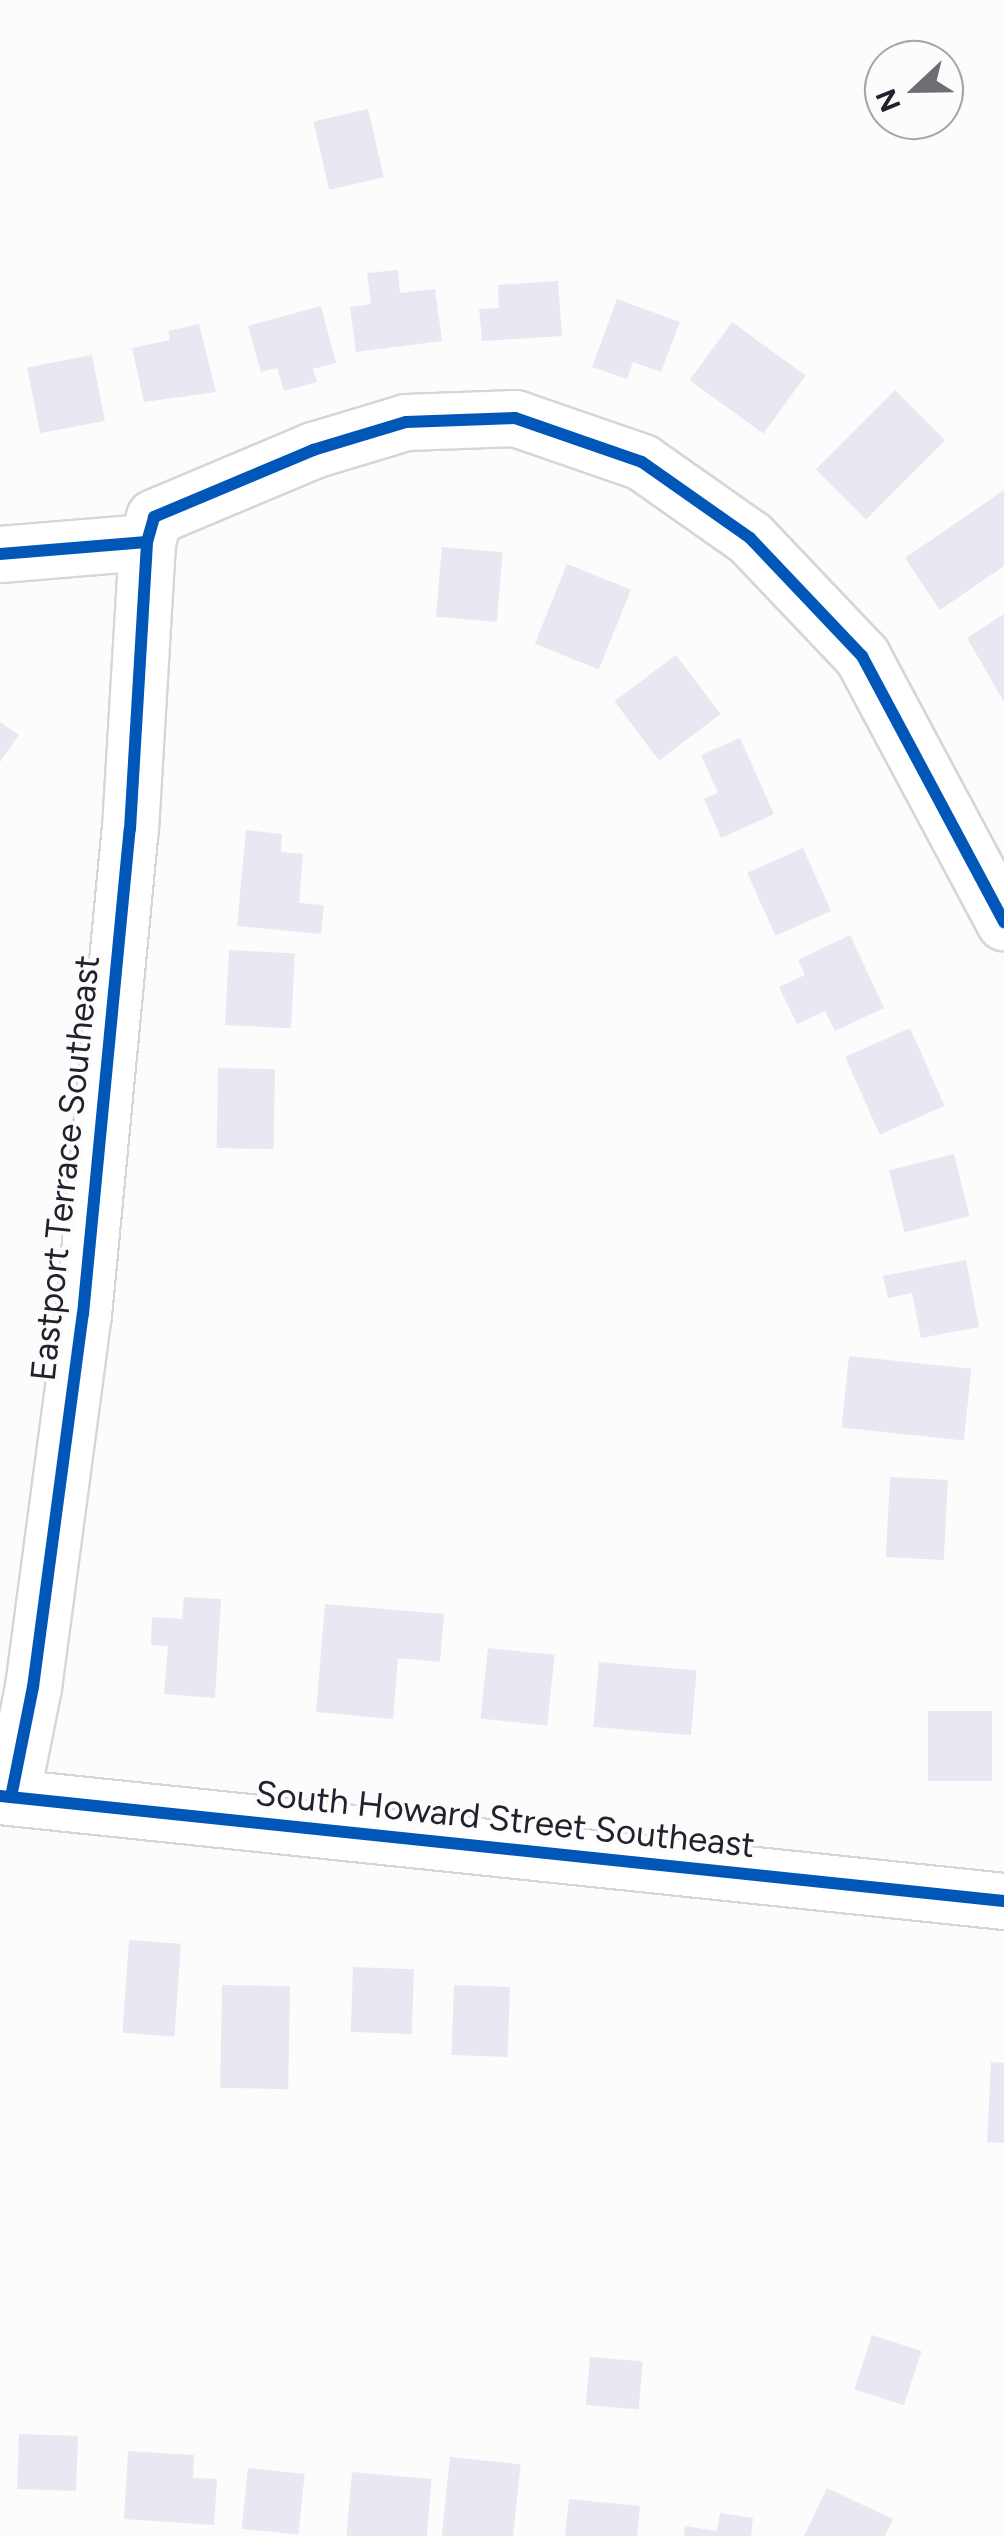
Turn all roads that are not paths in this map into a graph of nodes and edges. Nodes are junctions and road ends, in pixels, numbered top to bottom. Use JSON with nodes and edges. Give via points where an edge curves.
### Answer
{"nodes":[{"id":1,"x":147,"y":542,"type":"junction"},
{"id":2,"x":0,"y":554,"type":"edge"},
{"id":3,"x":1004,"y":922,"type":"edge"},
{"id":4,"x":5,"y":1797,"type":"edge"},
{"id":5,"x":1004,"y":1901,"type":"edge"}],
"edges":[{"from":1,"to":2,"type":"street"},
{"from":1,"to":3,"type":"street","via":[[154,516],[313,450],[406,422],[515,418],[642,462],[750,538],[862,656]]},
{"from":1,"to":4,"type":"street","name":"Eastport Terrace Southeast","via":[[130,829],[82,1314],[33,1687]]},
{"from":4,"to":5,"type":"street","name":"South Howard Street Southeast"}]}
